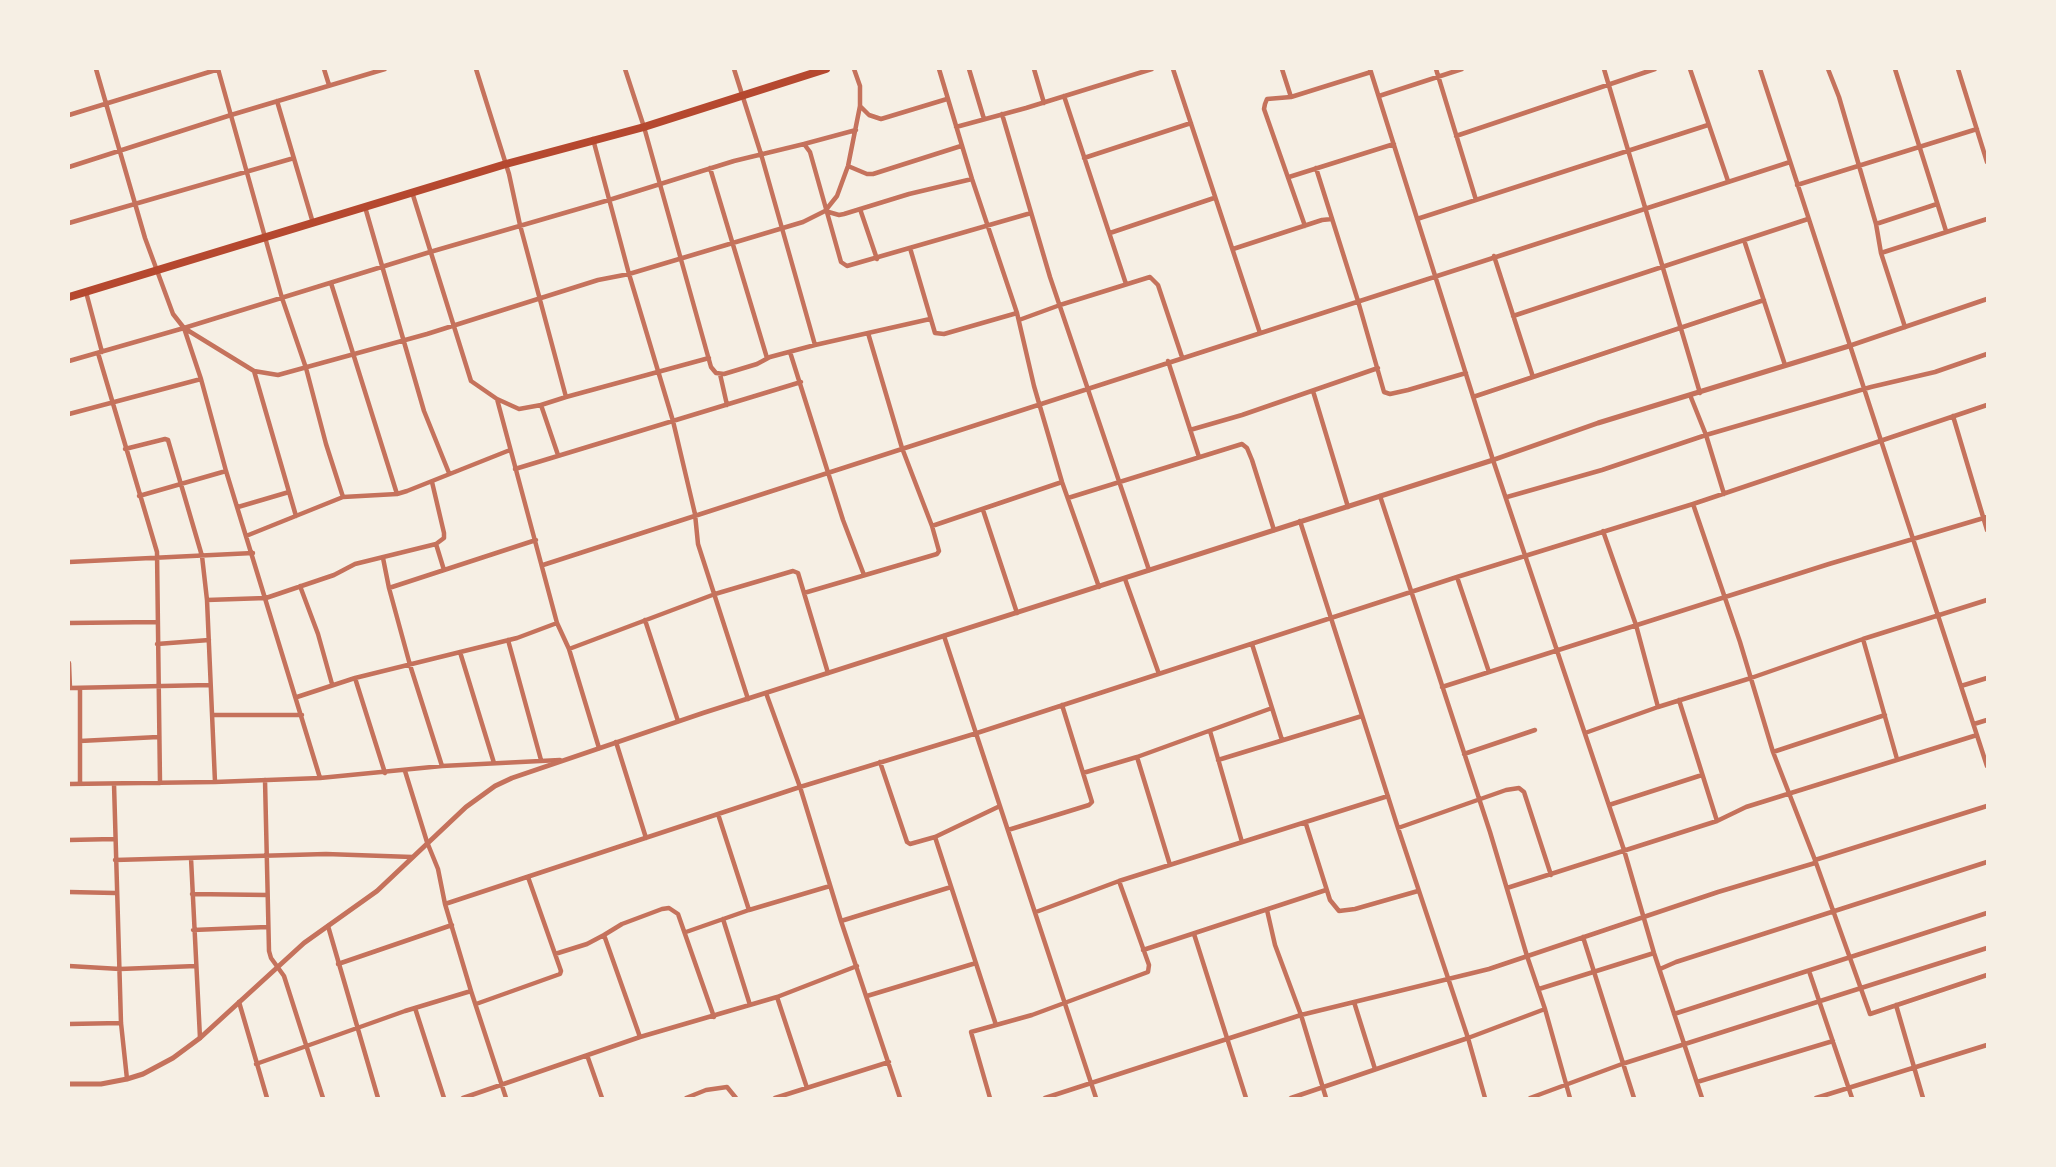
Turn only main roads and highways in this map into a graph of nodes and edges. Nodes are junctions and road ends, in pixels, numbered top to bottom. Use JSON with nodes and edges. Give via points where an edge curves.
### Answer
{"nodes":[{"id":1,"x":826,"y":69,"type":"edge"},
{"id":2,"x":69,"y":297,"type":"edge"}],
"edges":[{"from":1,"to":2,"type":"highway","via":[[644,127],[506,164]]}]}
